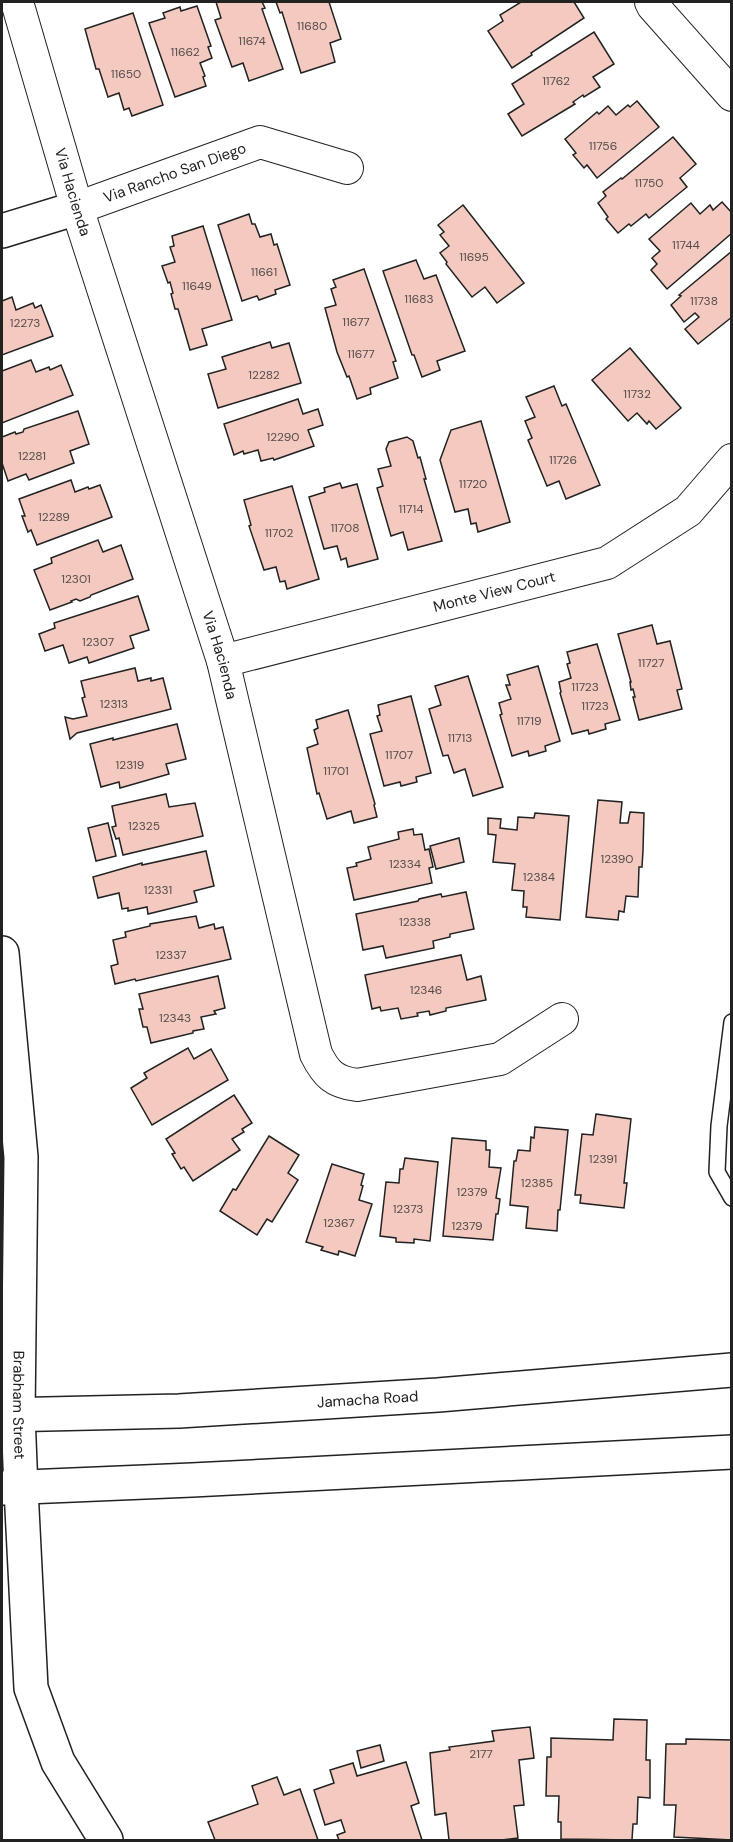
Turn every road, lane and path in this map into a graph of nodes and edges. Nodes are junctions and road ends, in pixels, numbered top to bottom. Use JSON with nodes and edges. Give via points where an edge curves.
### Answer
{"nodes":[{"id":1,"x":17,"y":2,"type":"edge"},
{"id":2,"x":651,"y":2,"type":"edge"},
{"id":3,"x":732,"y":95,"type":"edge"},
{"id":4,"x":347,"y":168,"type":"dead end"},
{"id":5,"x":76,"y":208,"type":"junction"},
{"id":6,"x":2,"y":231,"type":"edge"},
{"id":7,"x":732,"y":460,"type":"edge"},
{"id":8,"x":223,"y":661,"type":"junction"},
{"id":9,"x":2,"y":953,"type":"edge"},
{"id":10,"x":562,"y":1019,"type":"dead end"},
{"id":11,"x":732,"y":1022,"type":"edge"},
{"id":12,"x":732,"y":1198,"type":"edge"},
{"id":13,"x":732,"y":1370,"type":"edge"},
{"id":14,"x":10,"y":1415,"type":"edge"},
{"id":15,"x":732,"y":1452,"type":"edge"},
{"id":16,"x":11,"y":1488,"type":"edge"},
{"id":17,"x":106,"y":1840,"type":"edge"}],
"edges":[{"from":1,"to":5,"type":"street","name":"Via Hacienda"},
{"from":2,"to":3,"type":"street"},
{"from":4,"to":5,"type":"street","name":"Via Rancho San Diego","via":[[260,142]]},
{"from":5,"to":6,"type":"main road","name":"Via Rancho San Diego"},
{"from":5,"to":8,"type":"street","name":"Via Hacienda"},
{"from":7,"to":8,"type":"street","name":"Monte View Court","via":[[688,511],[608,563]]},
{"from":8,"to":10,"type":"street","name":"Via Hacienda","via":[[316,1054],[331,1077],[357,1085],[500,1059]]},
{"from":9,"to":14,"type":"main road","name":"Brabham Street","via":[[21,1157]]},
{"from":11,"to":12,"type":"lane","via":[[717,1172]]},
{"from":13,"to":14,"type":"main road","name":"Jamacha Road","via":[[438,1395],[179,1411]]},
{"from":14,"to":16,"type":"main road","name":"Brabham Street"},
{"from":15,"to":16,"type":"main road"},
{"from":16,"to":17,"type":"main road","name":"Brabham Street","via":[[31,1688],[58,1762]]}]}
